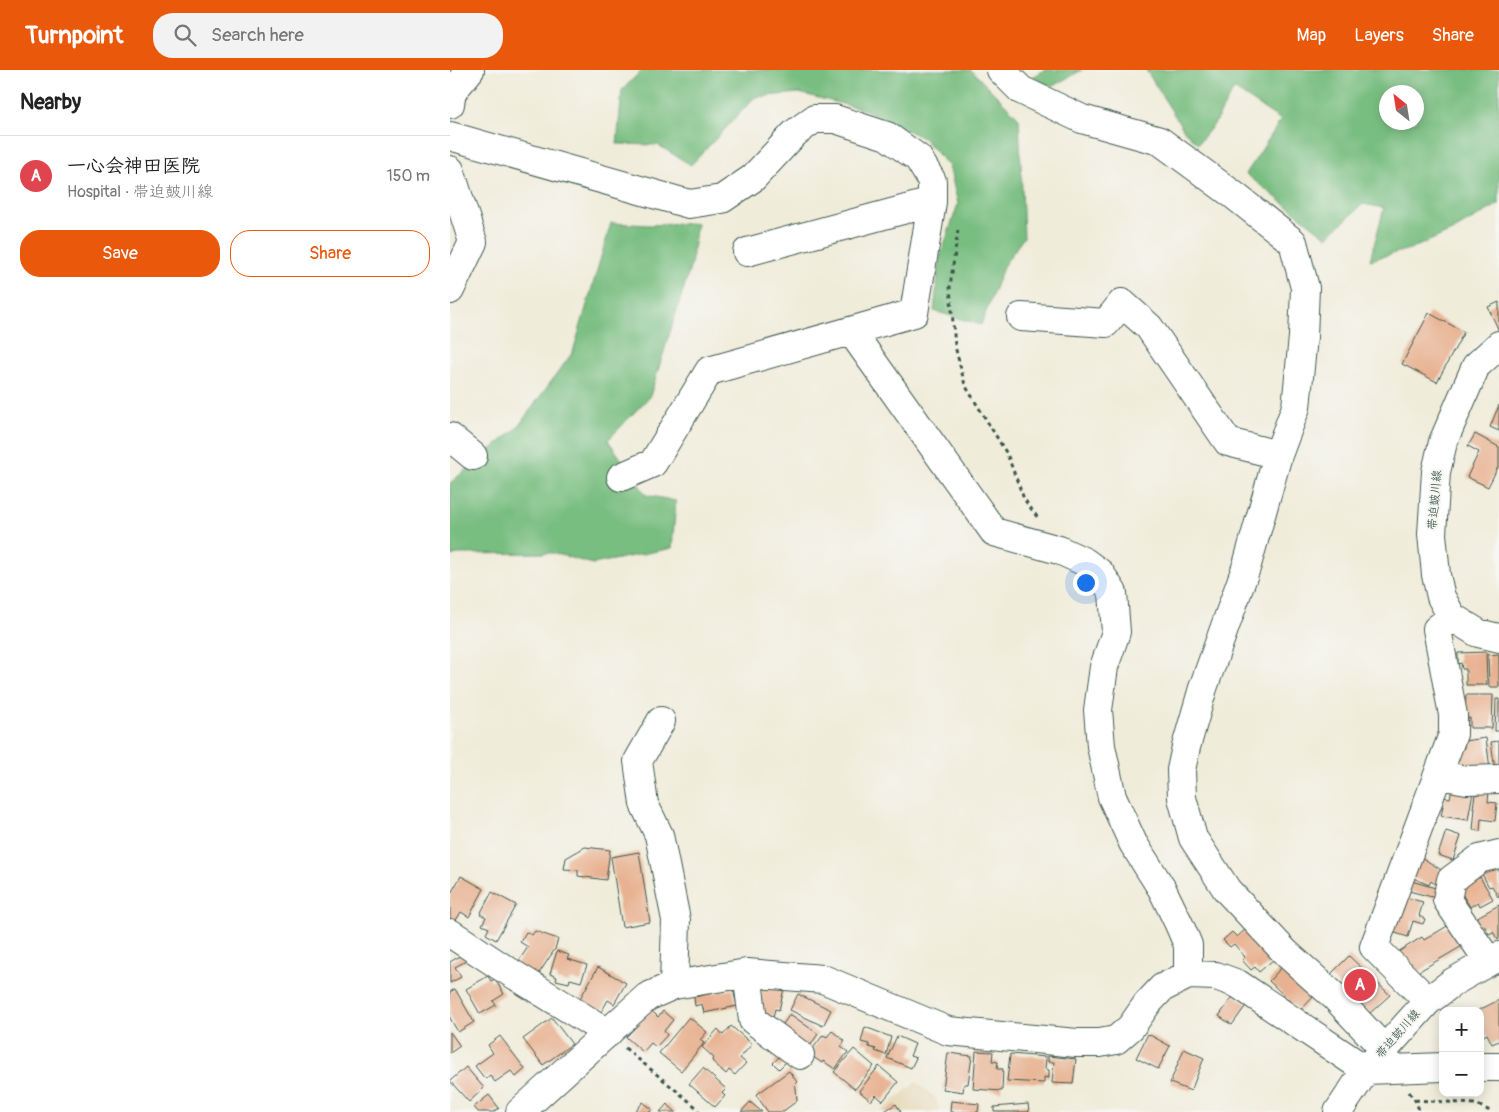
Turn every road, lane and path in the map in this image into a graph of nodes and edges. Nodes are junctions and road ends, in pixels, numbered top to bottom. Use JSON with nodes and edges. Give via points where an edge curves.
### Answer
{"nodes":[{"id":1,"x":470,"y":70,"type":"edge"},
{"id":2,"x":1001,"y":70,"type":"edge"},
{"id":3,"x":450,"y":104,"type":"edge"},
{"id":4,"x":450,"y":136,"type":"edge"},
{"id":5,"x":450,"y":170,"type":"edge"},
{"id":6,"x":932,"y":202,"type":"junction"},
{"id":7,"x":958,"y":230,"type":"dead end"},
{"id":8,"x":747,"y":252,"type":"dead end"},
{"id":9,"x":450,"y":290,"type":"edge"},
{"id":10,"x":1021,"y":317,"type":"dead end"},
{"id":11,"x":851,"y":331,"type":"junction"},
{"id":12,"x":1499,"y":345,"type":"edge"},
{"id":13,"x":450,"y":436,"type":"edge"},
{"id":14,"x":1278,"y":455,"type":"junction"},
{"id":15,"x":472,"y":456,"type":"dead end"},
{"id":16,"x":621,"y":477,"type":"dead end"},
{"id":17,"x":1039,"y":520,"type":"dead end"},
{"id":18,"x":1452,"y":617,"type":"junction"},
{"id":19,"x":1499,"y":638,"type":"edge"},
{"id":20,"x":661,"y":721,"type":"dead end"},
{"id":21,"x":1439,"y":775,"type":"junction"},
{"id":22,"x":1499,"y":779,"type":"edge"},
{"id":23,"x":1499,"y":854,"type":"edge"},
{"id":24,"x":450,"y":933,"type":"edge"},
{"id":25,"x":1494,"y":959,"type":"edge"},
{"id":26,"x":747,"y":973,"type":"junction"},
{"id":27,"x":1188,"y":975,"type":"junction"},
{"id":28,"x":674,"y":985,"type":"junction"},
{"id":29,"x":1428,"y":1001,"type":"junction"},
{"id":30,"x":608,"y":1033,"type":"junction"},
{"id":31,"x":1385,"y":1050,"type":"junction"},
{"id":32,"x":800,"y":1055,"type":"dead end"},
{"id":33,"x":1439,"y":1067,"type":"edge"},
{"id":34,"x":1484,"y":1067,"type":"edge"},
{"id":35,"x":1499,"y":1067,"type":"edge"},
{"id":36,"x":1366,"y":1070,"type":"junction"},
{"id":37,"x":1406,"y":1089,"type":"dead end"},
{"id":38,"x":1415,"y":1100,"type":"junction"},
{"id":39,"x":520,"y":1112,"type":"edge"},
{"id":40,"x":699,"y":1112,"type":"edge"},
{"id":41,"x":1338,"y":1112,"type":"edge"},
{"id":42,"x":1420,"y":1112,"type":"edge"},
{"id":43,"x":1492,"y":1112,"type":"edge"}],
"edges":[{"from":1,"to":3,"type":"street","via":[[452,92]]},
{"from":2,"to":14,"type":"street","via":[[1021,90],[1082,119],[1160,141],[1292,242],[1305,288],[1303,337],[1296,407]]},
{"from":4,"to":6,"type":"street","via":[[689,204],[722,199],[753,178],[795,133],[814,119],[835,119],[887,136],[918,158],[932,180]]},
{"from":5,"to":9,"type":"street","via":[[472,242]]},
{"from":6,"to":8,"type":"street"},
{"from":6,"to":11,"type":"street","via":[[914,313]]},
{"from":7,"to":17,"type":"path","via":[[950,287],[955,346],[965,385],[1007,454],[1024,498]]},
{"from":10,"to":14,"type":"street","via":[[1106,323],[1122,303],[1149,327],[1228,442]]},
{"from":11,"to":16,"type":"street","via":[[709,371],[653,463]]},
{"from":11,"to":27,"type":"street","via":[[994,532],[1059,550],[1085,562],[1100,573],[1113,594],[1116,632],[1104,667],[1098,710],[1101,746],[1112,797],[1188,945]]},
{"from":12,"to":18,"type":"street","name":"帯迫皷川線","via":[[1476,366],[1443,442],[1436,472],[1432,534],[1436,575],[1441,596]]},
{"from":13,"to":15,"type":"street"},
{"from":14,"to":31,"type":"street","via":[[1247,565],[1188,739],[1181,770],[1182,798],[1192,838],[1227,890]]},
{"from":18,"to":19,"type":"street","via":[[1478,632]]},
{"from":18,"to":21,"type":"street","via":[[1437,629],[1453,715],[1453,734]]},
{"from":20,"to":28,"type":"street","via":[[638,761],[644,804],[659,835],[676,920]]},
{"from":21,"to":22,"type":"street","via":[[1467,780]]},
{"from":21,"to":29,"type":"street","via":[[1374,947]]},
{"from":23,"to":25,"type":"street","via":[[1479,858],[1451,880],[1447,900]]},
{"from":24,"to":30,"type":"street"},
{"from":25,"to":29,"type":"street","name":"帯迫皷川線","via":[[1453,982]]},
{"from":26,"to":27,"type":"street","via":[[823,980],[948,1031],[1077,1043],[1116,1040],[1131,1027],[1162,988]]},
{"from":26,"to":28,"type":"street"},
{"from":26,"to":32,"type":"street","via":[[753,1020]]},
{"from":27,"to":36,"type":"street","via":[[1216,976],[1238,984]]},
{"from":28,"to":30,"type":"street","via":[[647,997]]},
{"from":29,"to":31,"type":"street","name":"帯迫皷川線"},
{"from":30,"to":39,"type":"street"},
{"from":30,"to":40,"type":"path"},
{"from":31,"to":36,"type":"street","name":"帯迫皷川線"},
{"from":33,"to":36,"type":"street"},
{"from":34,"to":35,"type":"street"},
{"from":36,"to":41,"type":"street","name":"帯迫皷川線"},
{"from":37,"to":38,"type":"path"},
{"from":38,"to":42,"type":"path"},
{"from":38,"to":43,"type":"path","via":[[1476,1104]]}]}
